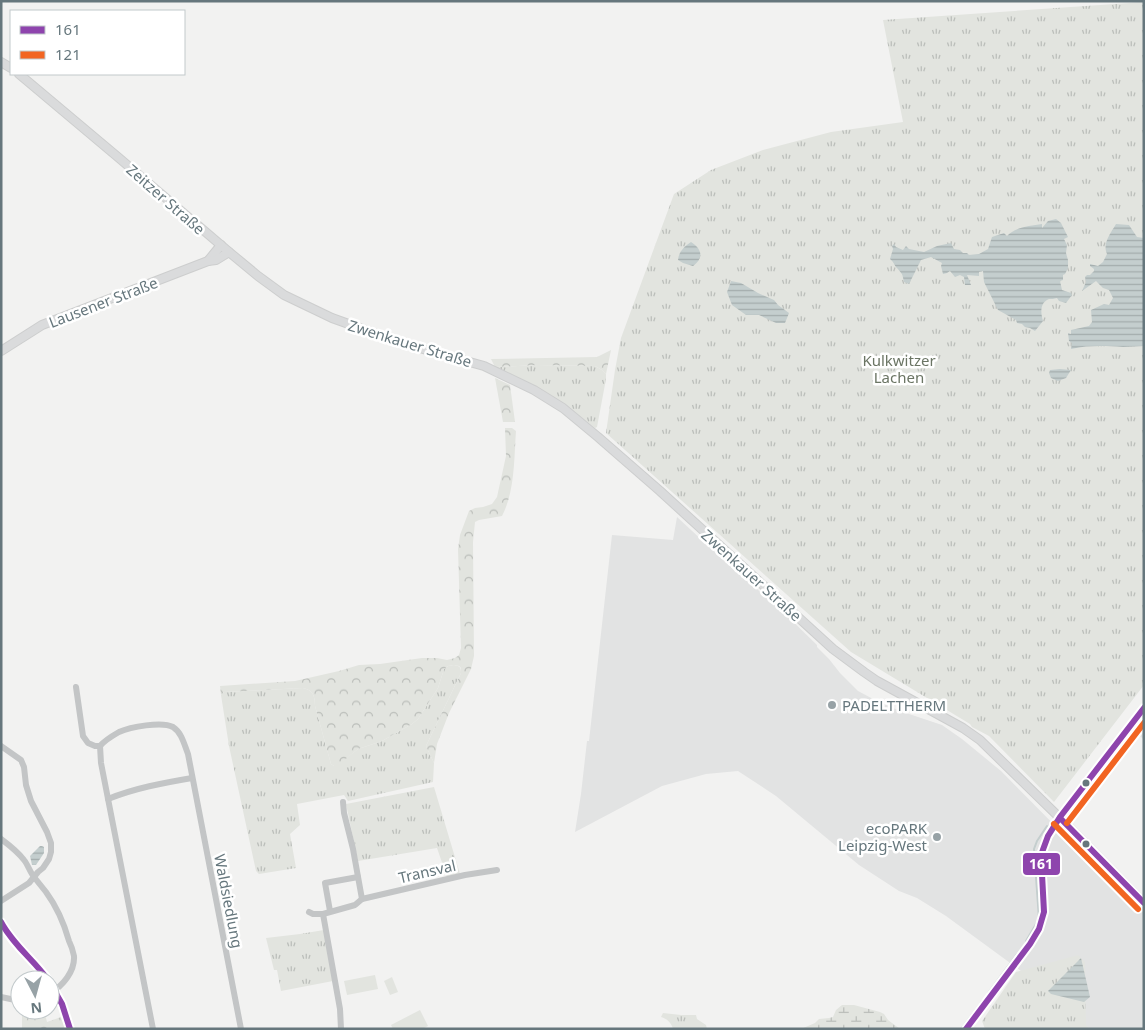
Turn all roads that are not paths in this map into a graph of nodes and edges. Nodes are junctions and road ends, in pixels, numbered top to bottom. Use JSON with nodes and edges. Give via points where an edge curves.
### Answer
{"nodes":[{"id":1,"x":20,"y":75,"type":"edge"},
{"id":2,"x":221,"y":245,"type":"junction"},
{"id":3,"x":229,"y":252,"type":"junction"},
{"id":4,"x":208,"y":261,"type":"junction"},
{"id":5,"x":321,"y":313,"type":"joint"},
{"id":6,"x":1,"y":351,"type":"edge"},
{"id":7,"x":76,"y":687,"type":"dead end"},
{"id":8,"x":1144,"y":708,"type":"edge"},
{"id":9,"x":1,"y":746,"type":"edge"},
{"id":10,"x":100,"y":746,"type":"junction"},
{"id":11,"x":192,"y":778,"type":"junction"},
{"id":12,"x":108,"y":799,"type":"junction"},
{"id":13,"x":343,"y":802,"type":"dead end"},
{"id":14,"x":1060,"y":818,"type":"junction"},
{"id":15,"x":1,"y":839,"type":"edge"},
{"id":16,"x":497,"y":870,"type":"dead end"},
{"id":17,"x":34,"y":877,"type":"junction"},
{"id":18,"x":358,"y":877,"type":"junction"},
{"id":19,"x":362,"y":899,"type":"junction"},
{"id":20,"x":1,"y":901,"type":"edge"},
{"id":21,"x":1144,"y":903,"type":"edge"},
{"id":22,"x":309,"y":912,"type":"dead end"},
{"id":23,"x":326,"y":912,"type":"junction"},
{"id":24,"x":1,"y":922,"type":"edge"},
{"id":25,"x":41,"y":970,"type":"edge"},
{"id":26,"x":60,"y":986,"type":"edge"},
{"id":27,"x":60,"y":998,"type":"edge"},
{"id":28,"x":70,"y":1029,"type":"edge"},
{"id":29,"x":153,"y":1029,"type":"edge"},
{"id":30,"x":241,"y":1029,"type":"edge"},
{"id":31,"x":341,"y":1029,"type":"edge"},
{"id":32,"x":966,"y":1029,"type":"edge"}],
"edges":[{"from":1,"to":2,"type":"main road","name":"Zeitzer Straße"},
{"from":2,"to":3,"type":"main road","name":"Zeitzer Straße"},
{"from":2,"to":4,"type":"main road"},
{"from":3,"to":4,"type":"main road","name":"Lausener Straße"},
{"from":3,"to":5,"type":"main road","name":"Zeitzer Straße","via":[[284,295]]},
{"from":4,"to":6,"type":"main road","name":"Lausener Straße","via":[[42,326]]},
{"from":5,"to":14,"type":"main road","name":"Zwenkauer Straße","via":[[396,341],[484,366],[548,398],[601,439],[827,644],[878,681],[980,740]]},
{"from":7,"to":10,"type":"street","via":[[83,736],[88,743]]},
{"from":8,"to":14,"type":"street"},
{"from":9,"to":17,"type":"street","via":[[21,760],[31,801],[50,842],[49,859]]},
{"from":10,"to":11,"type":"street","name":"Waldsiedlung","via":[[121,731],[155,724],[173,727],[181,734]]},
{"from":10,"to":12,"type":"street"},
{"from":11,"to":12,"type":"street","via":[[139,788]]},
{"from":11,"to":30,"type":"street","name":"Waldsiedlung"},
{"from":12,"to":29,"type":"street"},
{"from":13,"to":18,"type":"street"},
{"from":14,"to":21,"type":"main road","name":"Zwenkauer Straße"},
{"from":14,"to":32,"type":"street","via":[[1042,848],[1044,912],[1040,929]]},
{"from":15,"to":17,"type":"street","via":[[24,861]]},
{"from":16,"to":19,"type":"street","name":"Transval"},
{"from":17,"to":20,"type":"street"},
{"from":17,"to":26,"type":"street","via":[[57,909],[74,956],[70,973]]},
{"from":18,"to":19,"type":"street"},
{"from":18,"to":23,"type":"street","via":[[325,883]]},
{"from":19,"to":23,"type":"street","name":"Transval","via":[[355,905]]},
{"from":22,"to":23,"type":"street","name":"Transval"},
{"from":23,"to":31,"type":"street"},
{"from":24,"to":25,"type":"street","via":[[8,935]]},
{"from":27,"to":28,"type":"street"}]}
